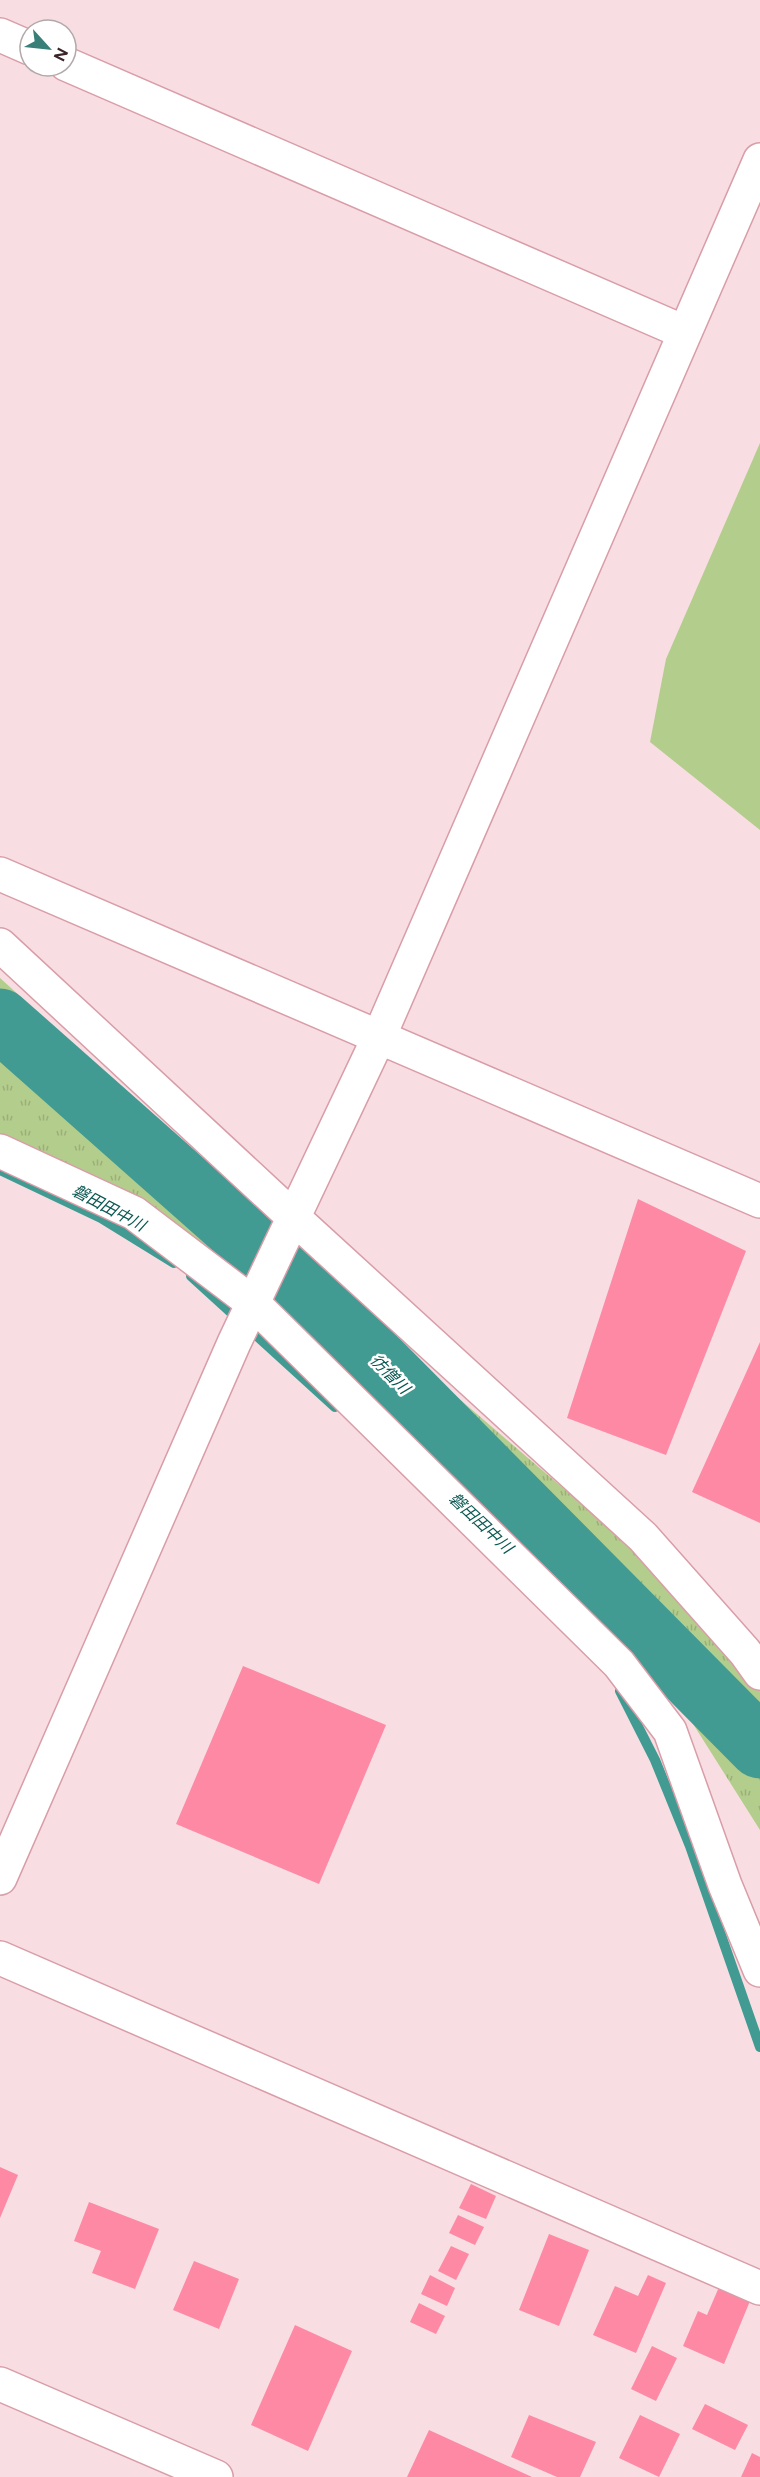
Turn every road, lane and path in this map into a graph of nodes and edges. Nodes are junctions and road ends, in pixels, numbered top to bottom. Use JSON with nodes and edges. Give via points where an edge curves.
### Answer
{"nodes":[{"id":1,"x":0,"y":35,"type":"edge"},
{"id":2,"x":18,"y":43,"type":"edge"},
{"id":3,"x":78,"y":69,"type":"edge"},
{"id":4,"x":760,"y":160,"type":"edge"},
{"id":5,"x":684,"y":332,"type":"junction"},
{"id":6,"x":0,"y":874,"type":"edge"},
{"id":7,"x":0,"y":945,"type":"edge"},
{"id":8,"x":379,"y":1037,"type":"junction"},
{"id":9,"x":0,"y":1151,"type":"edge"},
{"id":10,"x":760,"y":1201,"type":"edge"},
{"id":11,"x":292,"y":1217,"type":"junction"},
{"id":12,"x":254,"y":1304,"type":"junction"},
{"id":13,"x":760,"y":1673,"type":"edge"},
{"id":14,"x":0,"y":1878,"type":"edge"},
{"id":15,"x":0,"y":1958,"type":"edge"},
{"id":16,"x":760,"y":1970,"type":"edge"},
{"id":17,"x":760,"y":2288,"type":"edge"},
{"id":18,"x":0,"y":2384,"type":"edge"},
{"id":19,"x":216,"y":2477,"type":"edge"}],
"edges":[{"from":1,"to":2,"type":"street"},
{"from":3,"to":5,"type":"street"},
{"from":4,"to":5,"type":"street"},
{"from":5,"to":8,"type":"street"},
{"from":6,"to":8,"type":"street"},
{"from":7,"to":11,"type":"street"},
{"from":8,"to":10,"type":"street"},
{"from":8,"to":11,"type":"street"},
{"from":9,"to":12,"type":"street","via":[[134,1213]]},
{"from":11,"to":12,"type":"street"},
{"from":11,"to":13,"type":"street","via":[[643,1537]]},
{"from":12,"to":14,"type":"street"},
{"from":12,"to":16,"type":"street","via":[[619,1664],[670,1731]]},
{"from":15,"to":17,"type":"street"},
{"from":18,"to":19,"type":"street"}]}
